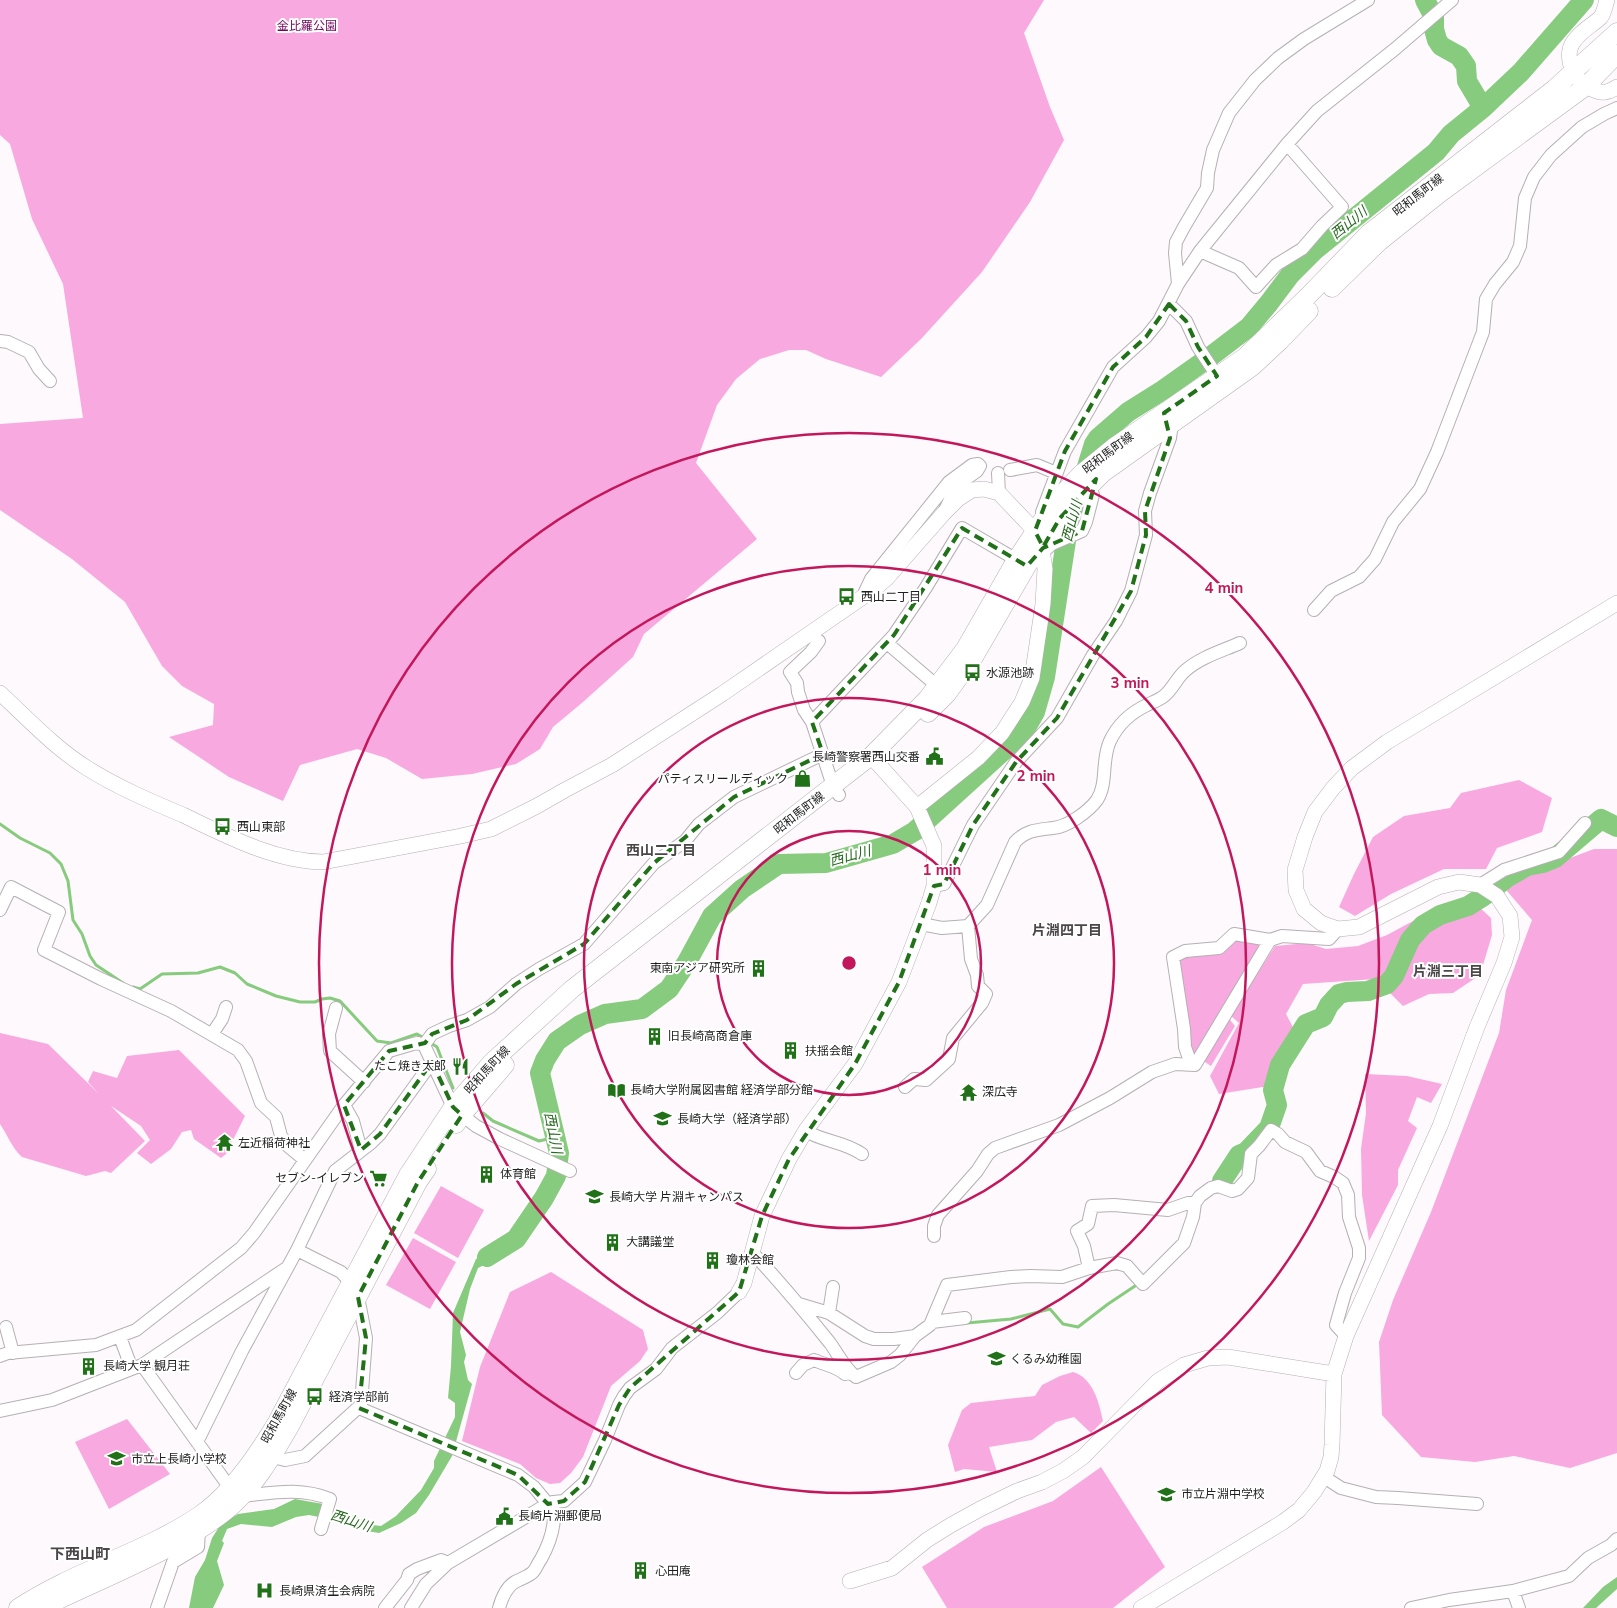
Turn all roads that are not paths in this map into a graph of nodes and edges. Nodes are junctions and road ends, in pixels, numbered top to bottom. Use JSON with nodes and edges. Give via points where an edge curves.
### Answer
{"nodes":[{"id":1,"x":1368,"y":0,"type":"edge"},
{"id":2,"x":1452,"y":0,"type":"edge"},
{"id":3,"x":1607,"y":0,"type":"edge"},
{"id":4,"x":1617,"y":32,"type":"edge"},
{"id":5,"x":1617,"y":54,"type":"edge"},
{"id":6,"x":1573,"y":73,"type":"junction"},
{"id":7,"x":1585,"y":87,"type":"junction"},
{"id":8,"x":1617,"y":87,"type":"edge"},
{"id":9,"x":1617,"y":108,"type":"edge"},
{"id":10,"x":1287,"y":144,"type":"junction"},
{"id":11,"x":1200,"y":251,"type":"junction"},
{"id":12,"x":1178,"y":284,"type":"junction"},
{"id":13,"x":1168,"y":304,"type":"junction"},
{"id":14,"x":0,"y":341,"type":"edge"},
{"id":15,"x":1218,"y":377,"type":"junction"},
{"id":16,"x":50,"y":380,"type":"dead end"},
{"id":17,"x":1167,"y":419,"type":"junction"},
{"id":18,"x":1100,"y":466,"type":"junction"},
{"id":19,"x":1056,"y":473,"type":"junction"},
{"id":20,"x":1090,"y":486,"type":"junction"},
{"id":21,"x":999,"y":493,"type":"junction"},
{"id":22,"x":944,"y":513,"type":"junction"},
{"id":23,"x":1044,"y":542,"type":"junction"},
{"id":24,"x":1022,"y":563,"type":"junction"},
{"id":25,"x":862,"y":598,"type":"junction"},
{"id":26,"x":1617,"y":603,"type":"edge"},
{"id":27,"x":1314,"y":610,"type":"dead end"},
{"id":28,"x":819,"y":640,"type":"dead end"},
{"id":29,"x":887,"y":642,"type":"junction"},
{"id":30,"x":1240,"y":643,"type":"dead end"},
{"id":31,"x":942,"y":690,"type":"junction"},
{"id":32,"x":0,"y":693,"type":"edge"},
{"id":33,"x":812,"y":722,"type":"junction"},
{"id":34,"x":823,"y":754,"type":"junction"},
{"id":35,"x":875,"y":761,"type":"junction"},
{"id":36,"x":836,"y":790,"type":"junction"},
{"id":37,"x":917,"y":807,"type":"junction"},
{"id":38,"x":1585,"y":823,"type":"dead end"},
{"id":39,"x":1480,"y":885,"type":"junction"},
{"id":40,"x":934,"y":886,"type":"junction"},
{"id":41,"x":0,"y":910,"type":"edge"},
{"id":42,"x":920,"y":924,"type":"junction"},
{"id":43,"x":968,"y":926,"type":"junction"},
{"id":44,"x":1338,"y":929,"type":"junction"},
{"id":45,"x":1270,"y":940,"type":"junction"},
{"id":46,"x":226,"y":1007,"type":"dead end"},
{"id":47,"x":336,"y":1008,"type":"dead end"},
{"id":48,"x":212,"y":1034,"type":"junction"},
{"id":49,"x":425,"y":1043,"type":"junction"},
{"id":50,"x":432,"y":1062,"type":"junction"},
{"id":51,"x":1191,"y":1064,"type":"junction"},
{"id":52,"x":364,"y":1082,"type":"junction"},
{"id":53,"x":905,"y":1087,"type":"dead end"},
{"id":54,"x":344,"y":1105,"type":"junction"},
{"id":55,"x":458,"y":1111,"type":"junction"},
{"id":56,"x":806,"y":1131,"type":"junction"},
{"id":57,"x":361,"y":1150,"type":"junction"},
{"id":58,"x":862,"y":1154,"type":"dead end"},
{"id":59,"x":305,"y":1160,"type":"junction"},
{"id":60,"x":570,"y":1171,"type":"dead end"},
{"id":61,"x":1195,"y":1203,"type":"junction"},
{"id":62,"x":934,"y":1236,"type":"dead end"},
{"id":63,"x":297,"y":1250,"type":"junction"},
{"id":64,"x":752,"y":1252,"type":"junction"},
{"id":65,"x":287,"y":1267,"type":"junction"},
{"id":66,"x":1089,"y":1268,"type":"junction"},
{"id":67,"x":833,"y":1287,"type":"dead end"},
{"id":68,"x":354,"y":1290,"type":"junction"},
{"id":69,"x":739,"y":1292,"type":"joint"},
{"id":70,"x":798,"y":1304,"type":"junction"},
{"id":71,"x":829,"y":1313,"type":"junction"},
{"id":72,"x":964,"y":1318,"type":"dead end"},
{"id":73,"x":932,"y":1322,"type":"junction"},
{"id":74,"x":6,"y":1327,"type":"dead end"},
{"id":75,"x":915,"y":1336,"type":"junction"},
{"id":76,"x":1346,"y":1336,"type":"junction"},
{"id":77,"x":120,"y":1337,"type":"junction"},
{"id":78,"x":6,"y":1354,"type":"edge"},
{"id":79,"x":137,"y":1367,"type":"junction"},
{"id":80,"x":796,"y":1373,"type":"dead end"},
{"id":81,"x":850,"y":1373,"type":"junction"},
{"id":82,"x":1334,"y":1374,"type":"junction"},
{"id":83,"x":359,"y":1408,"type":"junction"},
{"id":84,"x":0,"y":1411,"type":"edge"},
{"id":85,"x":197,"y":1442,"type":"junction"},
{"id":86,"x":266,"y":1454,"type":"junction"},
{"id":87,"x":1324,"y":1477,"type":"junction"},
{"id":88,"x":235,"y":1492,"type":"junction"},
{"id":89,"x":551,"y":1503,"type":"junction"},
{"id":90,"x":1477,"y":1504,"type":"dead end"},
{"id":91,"x":321,"y":1529,"type":"dead end"},
{"id":92,"x":199,"y":1530,"type":"junction"},
{"id":93,"x":1617,"y":1539,"type":"edge"},
{"id":94,"x":448,"y":1563,"type":"junction"},
{"id":95,"x":850,"y":1581,"type":"dead end"},
{"id":96,"x":1513,"y":1591,"type":"junction"},
{"id":97,"x":18,"y":1608,"type":"edge"},
{"id":98,"x":42,"y":1608,"type":"edge"},
{"id":99,"x":157,"y":1608,"type":"edge"},
{"id":100,"x":385,"y":1608,"type":"edge"},
{"id":101,"x":411,"y":1608,"type":"edge"},
{"id":102,"x":499,"y":1608,"type":"edge"},
{"id":103,"x":1141,"y":1608,"type":"edge"},
{"id":104,"x":1411,"y":1608,"type":"edge"},
{"id":105,"x":1519,"y":1608,"type":"edge"}],
"edges":[{"from":1,"to":12,"type":"street","via":[[1278,58],[1255,80],[1229,113],[1213,150],[1207,188],[1176,242]]},
{"from":2,"to":10,"type":"street","via":[[1317,111]]},
{"from":3,"to":6,"type":"street","via":[[1601,16],[1572,43],[1570,59]]},
{"from":4,"to":6,"type":"main road","name":"昭和馬町線"},
{"from":5,"to":7,"type":"main road","name":"昭和馬町線"},
{"from":6,"to":7,"type":"street"},
{"from":6,"to":15,"type":"main road","name":"昭和馬町線","via":[[1369,233],[1272,331]]},
{"from":7,"to":8,"type":"street","via":[[1600,93]]},
{"from":7,"to":15,"type":"main road","name":"昭和馬町線","via":[[1379,242],[1252,367]]},
{"from":9,"to":27,"type":"street","via":[[1582,127],[1551,155],[1534,176],[1526,198],[1520,246],[1513,262],[1486,299],[1483,332],[1420,489],[1393,522],[1375,560],[1359,577],[1331,591]]},
{"from":10,"to":11,"type":"street"},
{"from":10,"to":11,"type":"street","via":[[1342,207],[1302,249],[1276,265],[1256,287],[1239,268]]},
{"from":11,"to":12,"type":"street"},
{"from":12,"to":13,"type":"street"},
{"from":13,"to":15,"type":"street","via":[[1186,321],[1199,350]]},
{"from":13,"to":19,"type":"street","via":[[1146,337],[1113,367]]},
{"from":14,"to":16,"type":"street","via":[[29,352]]},
{"from":15,"to":17,"type":"main road","name":"昭和馬町線"},
{"from":17,"to":18,"type":"main road","name":"昭和馬町線"},
{"from":17,"to":40,"type":"street","via":[[1170,438],[1145,511],[1146,535],[1132,592],[1057,718],[1016,762],[973,825],[944,884]]},
{"from":18,"to":20,"type":"main road","name":"昭和馬町線"},
{"from":18,"to":23,"type":"main road","name":"昭和馬町線","via":[[1080,474],[1053,504]]},
{"from":19,"to":21,"type":"street","via":[[1037,465],[1004,472]]},
{"from":19,"to":23,"type":"street"},
{"from":20,"to":23,"type":"main road","name":"昭和馬町線","via":[[1060,518]]},
{"from":20,"to":23,"type":"street","via":[[1093,495],[1082,531]]},
{"from":21,"to":22,"type":"street","via":[[984,488],[972,490]]},
{"from":21,"to":23,"type":"street"},
{"from":22,"to":25,"type":"street","via":[[886,579]]},
{"from":22,"to":25,"type":"street","via":[[955,488],[977,471],[978,464],[949,482],[871,579]]},
{"from":23,"to":24,"type":"main road","name":"昭和馬町線"},
{"from":23,"to":37,"type":"street","via":[[1045,578],[1037,652],[1032,678],[1022,702],[1002,733],[978,758]]},
{"from":24,"to":29,"type":"street","via":[[962,528],[926,589]]},
{"from":24,"to":31,"type":"main road","name":"昭和馬町線"},
{"from":25,"to":32,"type":"street","via":[[612,765],[491,829],[323,862],[303,862],[242,842],[131,792],[86,768]]},
{"from":26,"to":44,"type":"street","via":[[1387,742],[1352,768],[1333,788],[1315,812],[1295,870],[1296,890],[1304,909],[1320,923]]},
{"from":28,"to":33,"type":"street","via":[[790,672]]},
{"from":29,"to":31,"type":"street"},
{"from":29,"to":33,"type":"street"},
{"from":30,"to":43,"type":"street","via":[[1196,662],[1180,675],[1163,697],[1123,721],[1109,743],[1103,786],[1096,800],[1070,823],[1021,835],[1009,851],[987,905]]},
{"from":31,"to":35,"type":"main road","name":"昭和馬町線"},
{"from":33,"to":34,"type":"street"},
{"from":34,"to":36,"type":"street"},
{"from":34,"to":49,"type":"street","via":[[734,797],[699,824],[685,841],[654,863],[584,944],[516,984],[490,1007],[432,1034]]},
{"from":35,"to":36,"type":"main road","name":"昭和馬町線"},
{"from":35,"to":37,"type":"street"},
{"from":36,"to":55,"type":"main road","name":"昭和馬町線","via":[[572,989],[492,1062]]},
{"from":37,"to":40,"type":"street","via":[[934,846]]},
{"from":38,"to":39,"type":"street","via":[[1559,852],[1504,870]]},
{"from":39,"to":44,"type":"street","via":[[1459,882],[1438,887],[1360,927]]},
{"from":39,"to":76,"type":"street","via":[[1497,896],[1510,916],[1512,937],[1440,1126]]},
{"from":40,"to":42,"type":"street"},
{"from":41,"to":48,"type":"street","via":[[11,887],[59,912],[44,950]]},
{"from":42,"to":43,"type":"street","via":[[942,928]]},
{"from":42,"to":56,"type":"street","via":[[899,982],[855,1064]]},
{"from":43,"to":53,"type":"street","via":[[978,986],[986,994],[953,1038],[949,1059],[926,1080],[914,1079]]},
{"from":44,"to":45,"type":"street","via":[[1329,939],[1282,936]]},
{"from":45,"to":51,"type":"street","via":[[1196,1065]]},
{"from":45,"to":51,"type":"street","via":[[1234,934],[1218,948],[1185,951],[1173,957],[1185,1047]]},
{"from":46,"to":48,"type":"street"},
{"from":47,"to":52,"type":"street","via":[[329,1034],[330,1051]]},
{"from":48,"to":59,"type":"street","via":[[238,1050],[246,1061],[261,1103],[276,1117],[281,1136]]},
{"from":49,"to":50,"type":"street"},
{"from":49,"to":52,"type":"street","via":[[390,1051]]},
{"from":50,"to":55,"type":"street"},
{"from":50,"to":57,"type":"street","via":[[380,1134]]},
{"from":51,"to":62,"type":"street","via":[[1175,1064],[1152,1072],[1059,1125],[995,1148],[938,1215]]},
{"from":52,"to":54,"type":"street"},
{"from":54,"to":57,"type":"street","via":[[354,1121]]},
{"from":54,"to":59,"type":"street"},
{"from":55,"to":60,"type":"street","via":[[484,1131]]},
{"from":55,"to":68,"type":"main road","name":"昭和馬町線","via":[[408,1175]]},
{"from":56,"to":58,"type":"street","via":[[851,1146]]},
{"from":56,"to":64,"type":"street","via":[[762,1216]]},
{"from":57,"to":63,"type":"street","via":[[335,1171]]},
{"from":59,"to":77,"type":"street","via":[[241,1248],[136,1330]]},
{"from":61,"to":66,"type":"street","via":[[1184,1243],[1144,1284],[1127,1266],[1117,1263]]},
{"from":61,"to":66,"type":"street","via":[[1168,1210],[1114,1204],[1092,1206],[1088,1224],[1077,1230]]},
{"from":61,"to":76,"type":"street","via":[[1211,1188],[1238,1189],[1248,1178],[1251,1154],[1271,1130],[1285,1142],[1306,1152],[1320,1171],[1343,1183],[1360,1258],[1336,1325]]},
{"from":63,"to":65,"type":"street"},
{"from":63,"to":68,"type":"street","via":[[341,1272]]},
{"from":64,"to":69,"type":"street"},
{"from":64,"to":70,"type":"street"},
{"from":65,"to":79,"type":"street"},
{"from":65,"to":85,"type":"street"},
{"from":66,"to":73,"type":"street","via":[[1062,1277],[1011,1277],[947,1286]]},
{"from":67,"to":71,"type":"street"},
{"from":68,"to":83,"type":"street","via":[[366,1338]]},
{"from":68,"to":86,"type":"main road","name":"昭和馬町線","via":[[277,1422]]},
{"from":69,"to":89,"type":"street","via":[[717,1314],[672,1348],[656,1369],[630,1388],[619,1405],[585,1482],[564,1501]]},
{"from":70,"to":71,"type":"street"},
{"from":70,"to":81,"type":"street"},
{"from":71,"to":75,"type":"street","via":[[874,1340]]},
{"from":72,"to":73,"type":"street"},
{"from":73,"to":75,"type":"street"},
{"from":74,"to":78,"type":"street"},
{"from":75,"to":81,"type":"street","via":[[891,1362],[856,1377]]},
{"from":76,"to":82,"type":"street"},
{"from":77,"to":78,"type":"street","via":[[96,1345]]},
{"from":77,"to":79,"type":"street"},
{"from":79,"to":84,"type":"street","via":[[52,1400]]},
{"from":79,"to":85,"type":"street"},
{"from":80,"to":81,"type":"street","via":[[814,1360],[837,1367],[845,1374]]},
{"from":82,"to":87,"type":"street","via":[[1331,1457]]},
{"from":82,"to":95,"type":"street","via":[[1228,1357],[1208,1358],[1184,1365],[1158,1381],[1083,1457],[1064,1471],[951,1525],[892,1568]]},
{"from":83,"to":86,"type":"street","via":[[305,1456],[285,1460]]},
{"from":83,"to":89,"type":"street","via":[[518,1475]]},
{"from":85,"to":88,"type":"street"},
{"from":86,"to":88,"type":"main road","name":"昭和馬町線"},
{"from":87,"to":90,"type":"street","via":[[1341,1488],[1376,1498]]},
{"from":87,"to":103,"type":"street","via":[[1299,1510],[1283,1522]]},
{"from":88,"to":91,"type":"street","via":[[289,1491],[314,1493],[330,1499]]},
{"from":88,"to":92,"type":"main road","name":"昭和馬町線","via":[[228,1509]]},
{"from":88,"to":97,"type":"main road","name":"昭和馬町線","via":[[162,1538],[62,1583]]},
{"from":89,"to":94,"type":"street"},
{"from":89,"to":102,"type":"street","via":[[555,1509],[554,1528],[547,1547],[532,1573],[516,1580],[506,1591]]},
{"from":92,"to":98,"type":"main road","name":"昭和馬町線"},
{"from":92,"to":99,"type":"street","via":[[198,1547],[173,1562]]},
{"from":93,"to":96,"type":"street","via":[[1588,1558],[1569,1576]]},
{"from":94,"to":100,"type":"street","via":[[441,1560],[409,1574]]},
{"from":94,"to":101,"type":"street","via":[[426,1584]]},
{"from":96,"to":104,"type":"street"},
{"from":96,"to":105,"type":"street"}]}
